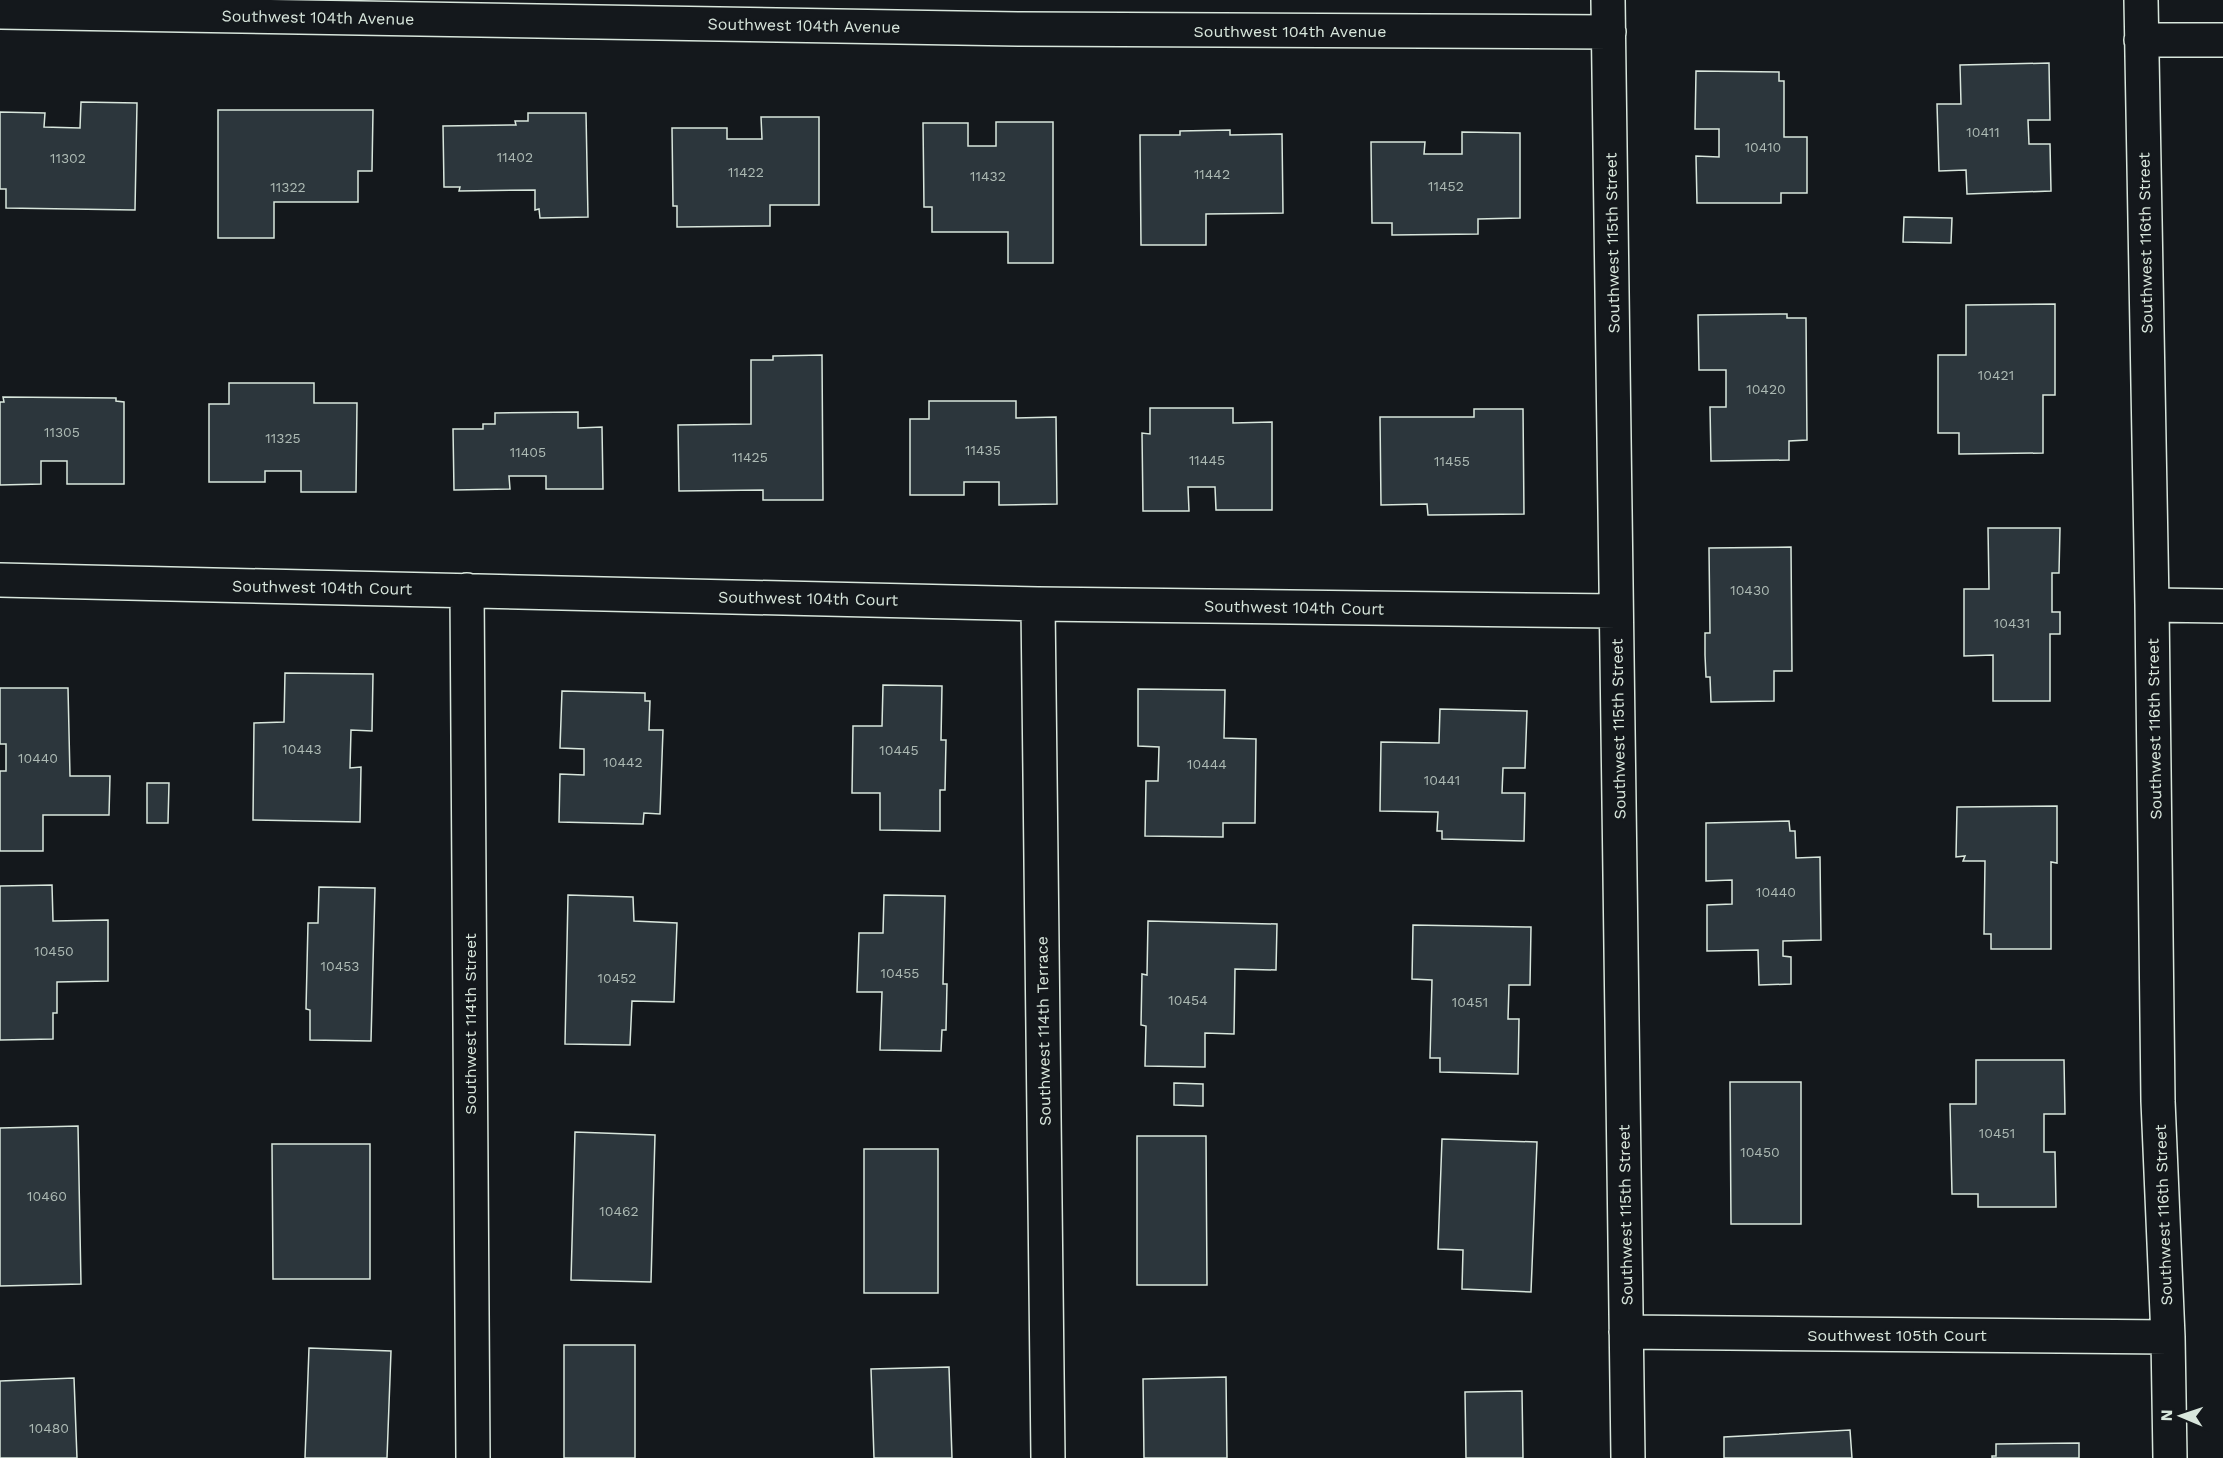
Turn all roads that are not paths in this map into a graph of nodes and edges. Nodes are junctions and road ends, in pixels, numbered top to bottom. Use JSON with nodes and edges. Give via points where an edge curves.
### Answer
{"nodes":[{"id":1,"x":1608,"y":0,"type":"edge"},
{"id":2,"x":2140,"y":0,"type":"edge"},
{"id":3,"x":454,"y":10,"type":"edge"},
{"id":4,"x":0,"y":12,"type":"edge"},
{"id":5,"x":1022,"y":14,"type":"edge"},
{"id":6,"x":1609,"y":32,"type":"junction"},
{"id":7,"x":2141,"y":40,"type":"junction"},
{"id":8,"x":2223,"y":40,"type":"edge"},
{"id":9,"x":0,"y":580,"type":"edge"},
{"id":10,"x":467,"y":590,"type":"junction"},
{"id":11,"x":1038,"y":604,"type":"junction"},
{"id":12,"x":2152,"y":605,"type":"junction"},
{"id":13,"x":2223,"y":606,"type":"edge"},
{"id":14,"x":1616,"y":611,"type":"junction"},
{"id":15,"x":1626,"y":1332,"type":"junction"},
{"id":16,"x":2168,"y":1337,"type":"junction"},
{"id":17,"x":473,"y":1458,"type":"edge"},
{"id":18,"x":1048,"y":1458,"type":"edge"},
{"id":19,"x":1628,"y":1458,"type":"edge"},
{"id":20,"x":2170,"y":1458,"type":"edge"}],
"edges":[{"from":1,"to":6,"type":"street","name":"Southwest 115th Street"},
{"from":2,"to":7,"type":"street","name":"Southwest 116th Street"},
{"from":3,"to":4,"type":"street","name":"Southwest 104th Avenue"},
{"from":3,"to":5,"type":"street","name":"Southwest 104th Avenue"},
{"from":5,"to":6,"type":"street","name":"Southwest 104th Avenue"},
{"from":6,"to":14,"type":"street","name":"Southwest 115th Street"},
{"from":7,"to":8,"type":"street"},
{"from":7,"to":12,"type":"street","name":"Southwest 116th Street"},
{"from":9,"to":10,"type":"street","name":"Southwest 104th Court"},
{"from":10,"to":11,"type":"street","name":"Southwest 104th Court"},
{"from":10,"to":17,"type":"street","name":"Southwest 114th Street"},
{"from":11,"to":14,"type":"street","name":"Southwest 104th Court"},
{"from":11,"to":18,"type":"street","name":"Southwest 114th Terrace"},
{"from":12,"to":13,"type":"street"},
{"from":12,"to":16,"type":"street","name":"Southwest 116th Street","via":[[2158,1101]]},
{"from":14,"to":15,"type":"street","name":"Southwest 115th Street"},
{"from":15,"to":16,"type":"street","name":"Southwest 105th Court"},
{"from":15,"to":19,"type":"street","name":"Southwest 115th Street"},
{"from":16,"to":20,"type":"street","name":"Southwest 116th Street"}]}
